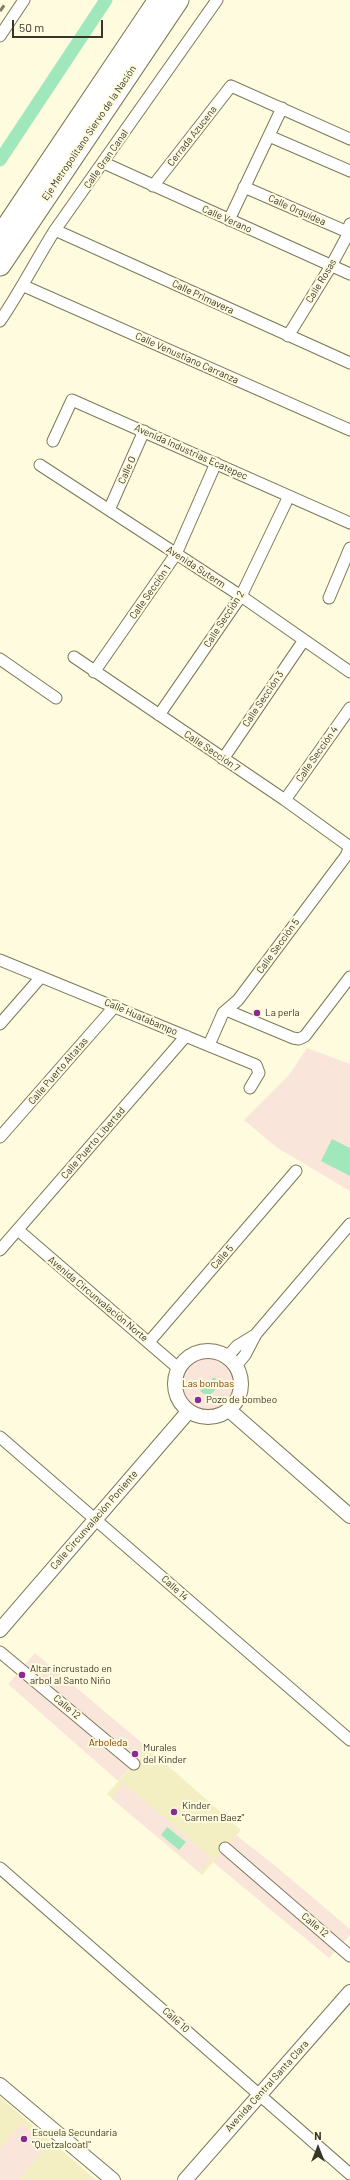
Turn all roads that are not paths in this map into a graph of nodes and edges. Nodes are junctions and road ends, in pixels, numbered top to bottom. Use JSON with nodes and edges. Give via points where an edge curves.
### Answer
{"nodes":[{"id":1,"x":24,"y":0,"type":"edge"},
{"id":2,"x":158,"y":0,"type":"edge"},
{"id":3,"x":178,"y":0,"type":"edge"},
{"id":4,"x":217,"y":0,"type":"edge"},
{"id":5,"x":0,"y":36,"type":"edge"},
{"id":6,"x":282,"y":108,"type":"junction"},
{"id":7,"x":269,"y":136,"type":"junction"},
{"id":8,"x":350,"y":139,"type":"edge"},
{"id":9,"x":104,"y":163,"type":"junction"},
{"id":10,"x":350,"y":171,"type":"edge"},
{"id":11,"x":153,"y":186,"type":"junction"},
{"id":12,"x":244,"y":187,"type":"junction"},
{"id":13,"x":229,"y":220,"type":"junction"},
{"id":14,"x":55,"y":230,"type":"junction"},
{"id":15,"x":349,"y":230,"type":"edge"},
{"id":16,"x":0,"y":237,"type":"edge"},
{"id":17,"x":0,"y":265,"type":"edge"},
{"id":18,"x":331,"y":266,"type":"junction"},
{"id":19,"x":350,"y":274,"type":"edge"},
{"id":20,"x":24,"y":286,"type":"junction"},
{"id":21,"x":0,"y":321,"type":"edge"},
{"id":22,"x":288,"y":336,"type":"junction"},
{"id":23,"x":350,"y":363,"type":"edge"},
{"id":24,"x":350,"y":430,"type":"edge"},
{"id":25,"x":144,"y":431,"type":"junction"},
{"id":26,"x":53,"y":441,"type":"dead end"},
{"id":27,"x":216,"y":462,"type":"junction"},
{"id":28,"x":40,"y":465,"type":"dead end"},
{"id":29,"x":288,"y":496,"type":"junction"},
{"id":30,"x":109,"y":510,"type":"junction"},
{"id":31,"x":350,"y":523,"type":"edge"},
{"id":32,"x":350,"y":548,"type":"edge"},
{"id":33,"x":176,"y":554,"type":"junction"},
{"id":34,"x":240,"y":596,"type":"junction"},
{"id":35,"x":329,"y":598,"type":"dead end"},
{"id":36,"x":304,"y":640,"type":"junction"},
{"id":37,"x":74,"y":657,"type":"dead end"},
{"id":38,"x":0,"y":659,"type":"edge"},
{"id":39,"x":94,"y":672,"type":"junction"},
{"id":40,"x":350,"y":672,"type":"edge"},
{"id":41,"x":56,"y":698,"type":"dead end"},
{"id":42,"x":350,"y":708,"type":"edge"},
{"id":43,"x":159,"y":715,"type":"junction"},
{"id":44,"x":223,"y":759,"type":"junction"},
{"id":45,"x":285,"y":800,"type":"junction"},
{"id":46,"x":350,"y":847,"type":"edge"},
{"id":47,"x":0,"y":960,"type":"edge"},
{"id":48,"x":41,"y":977,"type":"junction"},
{"id":49,"x":350,"y":977,"type":"edge"},
{"id":50,"x":115,"y":1006,"type":"junction"},
{"id":51,"x":226,"y":1010,"type":"junction"},
{"id":52,"x":0,"y":1024,"type":"edge"},
{"id":53,"x":186,"y":1036,"type":"junction"},
{"id":54,"x":209,"y":1045,"type":"junction"},
{"id":55,"x":250,"y":1088,"type":"dead end"},
{"id":56,"x":0,"y":1137,"type":"edge"},
{"id":57,"x":296,"y":1171,"type":"dead end"},
{"id":58,"x":350,"y":1224,"type":"edge"},
{"id":59,"x":18,"y":1230,"type":"junction"},
{"id":60,"x":0,"y":1250,"type":"edge"},
{"id":61,"x":149,"y":1342,"type":"junction"},
{"id":62,"x":231,"y":1361,"type":"junction"},
{"id":63,"x":178,"y":1368,"type":"junction"},
{"id":64,"x":229,"y":1410,"type":"junction"},
{"id":65,"x":188,"y":1412,"type":"junction"},
{"id":66,"x":0,"y":1437,"type":"edge"},
{"id":67,"x":350,"y":1516,"type":"edge"},
{"id":68,"x":95,"y":1518,"type":"junction"},
{"id":69,"x":0,"y":1630,"type":"edge"},
{"id":70,"x":0,"y":1652,"type":"edge"},
{"id":71,"x":350,"y":1740,"type":"edge"},
{"id":72,"x":134,"y":1764,"type":"dead end"},
{"id":73,"x":225,"y":1848,"type":"dead end"},
{"id":74,"x":0,"y":1868,"type":"edge"},
{"id":75,"x":350,"y":1956,"type":"edge"},
{"id":76,"x":350,"y":1992,"type":"edge"},
{"id":77,"x":0,"y":2085,"type":"edge"},
{"id":78,"x":259,"y":2094,"type":"junction"},
{"id":79,"x":350,"y":2174,"type":"edge"},
{"id":80,"x":113,"y":2180,"type":"edge"},
{"id":81,"x":185,"y":2180,"type":"edge"}],
"edges":[{"from":1,"to":5,"type":"street"},
{"from":2,"to":16,"type":"highway","name":"Eje Metropolitano Siervo de la Nación"},
{"from":3,"to":17,"type":"highway","name":"Eje Metropolitano Siervo de la Nación"},
{"from":4,"to":9,"type":"street","name":"Calle Gran Canal"},
{"from":6,"to":7,"type":"street"},
{"from":6,"to":8,"type":"street"},
{"from":6,"to":11,"type":"street","name":"Cerrada Azucena","via":[[231,86]]},
{"from":7,"to":10,"type":"street"},
{"from":7,"to":12,"type":"street"},
{"from":9,"to":11,"type":"street","name":"Calle Verano"},
{"from":9,"to":14,"type":"street","name":"Calle Gran Canal"},
{"from":11,"to":13,"type":"street","name":"Calle Verano"},
{"from":12,"to":13,"type":"street"},
{"from":12,"to":15,"type":"street","name":"Calle Orquídea"},
{"from":13,"to":18,"type":"street","name":"Calle Verano"},
{"from":14,"to":20,"type":"street","name":"Calle Gran Canal"},
{"from":14,"to":22,"type":"street","name":"Calle Primavera"},
{"from":15,"to":18,"type":"street","name":"Calle Rosas"},
{"from":18,"to":19,"type":"street","name":"Calle Verano"},
{"from":18,"to":22,"type":"street","name":"Calle Rosas"},
{"from":20,"to":21,"type":"street","name":"Calle Gran Canal"},
{"from":20,"to":24,"type":"street","name":"Calle Venustiano Carranza"},
{"from":22,"to":23,"type":"street","name":"Calle Primavera"},
{"from":25,"to":26,"type":"street","name":"Avenida Industrias Ecatepec","via":[[72,400]]},
{"from":25,"to":27,"type":"street","name":"Avenida Industrias Ecatepec"},
{"from":25,"to":30,"type":"street","name":"Calle O"},
{"from":27,"to":29,"type":"street","name":"Avenida Industrias Ecatepec"},
{"from":27,"to":33,"type":"street","name":"Calle Sección 1"},
{"from":28,"to":30,"type":"street","name":"Avenida Suterm"},
{"from":29,"to":31,"type":"street","name":"Avenida Industrias Ecatepec"},
{"from":29,"to":34,"type":"street","name":"Calle Sección 2"},
{"from":30,"to":33,"type":"street","name":"Avenida Suterm"},
{"from":32,"to":35,"type":"street"},
{"from":33,"to":34,"type":"street","name":"Avenida Suterm"},
{"from":33,"to":39,"type":"street","name":"Calle Sección 1"},
{"from":34,"to":36,"type":"street","name":"Avenida Suterm"},
{"from":34,"to":43,"type":"street","name":"Calle Sección 2"},
{"from":36,"to":40,"type":"street","name":"Avenida Suterm"},
{"from":36,"to":44,"type":"street","name":"Calle Sección 3"},
{"from":37,"to":39,"type":"street","name":"Calle Sección 7"},
{"from":38,"to":41,"type":"street"},
{"from":39,"to":43,"type":"street","name":"Calle Sección 7"},
{"from":42,"to":45,"type":"street","name":"Calle Sección 4"},
{"from":43,"to":44,"type":"street","name":"Calle Sección 7"},
{"from":44,"to":45,"type":"street","name":"Calle Sección 7"},
{"from":45,"to":46,"type":"street","name":"Calle Sección 7"},
{"from":46,"to":51,"type":"street","name":"Calle Sección 5","via":[[346,856],[238,1000]]},
{"from":47,"to":48,"type":"street","name":"Calle Huatabampo"},
{"from":48,"to":50,"type":"street","name":"Calle Huatabampo"},
{"from":48,"to":52,"type":"street"},
{"from":49,"to":51,"type":"street","via":[[305,1036],[299,1039]]},
{"from":50,"to":53,"type":"street","name":"Calle Huatabampo"},
{"from":50,"to":56,"type":"street","name":"Calle Puerto Altatas"},
{"from":51,"to":54,"type":"street","name":"Calle Sección 5"},
{"from":53,"to":54,"type":"street","name":"Calle Huatabampo"},
{"from":53,"to":59,"type":"street","name":"Calle Puerto Libertad"},
{"from":54,"to":55,"type":"street","name":"Calle Huatabampo","via":[[258,1067],[258,1077]]},
{"from":57,"to":61,"type":"street","name":"Calle 5"},
{"from":58,"to":62,"type":"street","via":[[256,1334],[245,1355]]},
{"from":59,"to":60,"type":"street","name":"Calle Puerto Libertad"},
{"from":59,"to":61,"type":"street","name":"Avenida Circunvalación Norte"},
{"from":61,"to":63,"type":"street","name":"Avenida Circunvalación Norte"},
{"from":62,"to":63,"type":"street","via":[[218,1352],[207,1351],[196,1353]]},
{"from":62,"to":64,"type":"street","via":[[241,1376],[242,1388],[238,1399]]},
{"from":63,"to":65,"type":"street","via":[[174,1379],[175,1391],[180,1403]]},
{"from":64,"to":65,"type":"street","via":[[210,1418]]},
{"from":64,"to":67,"type":"street"},
{"from":65,"to":68,"type":"street","name":"Calle Circunvalación Poniente"},
{"from":66,"to":68,"type":"street","name":"Calle 14"},
{"from":68,"to":69,"type":"street","name":"Calle Circunvalación Poniente"},
{"from":68,"to":71,"type":"street","name":"Calle 14"},
{"from":70,"to":72,"type":"street","name":"Calle 12"},
{"from":73,"to":75,"type":"street","name":"Calle 12"},
{"from":74,"to":78,"type":"street","name":"Calle 10"},
{"from":76,"to":78,"type":"street","name":"Avenida Central Santa Clara"},
{"from":77,"to":80,"type":"street"},
{"from":78,"to":79,"type":"street","name":"Calle 10"},
{"from":78,"to":81,"type":"street","name":"Avenida Central Santa Clara"}]}
